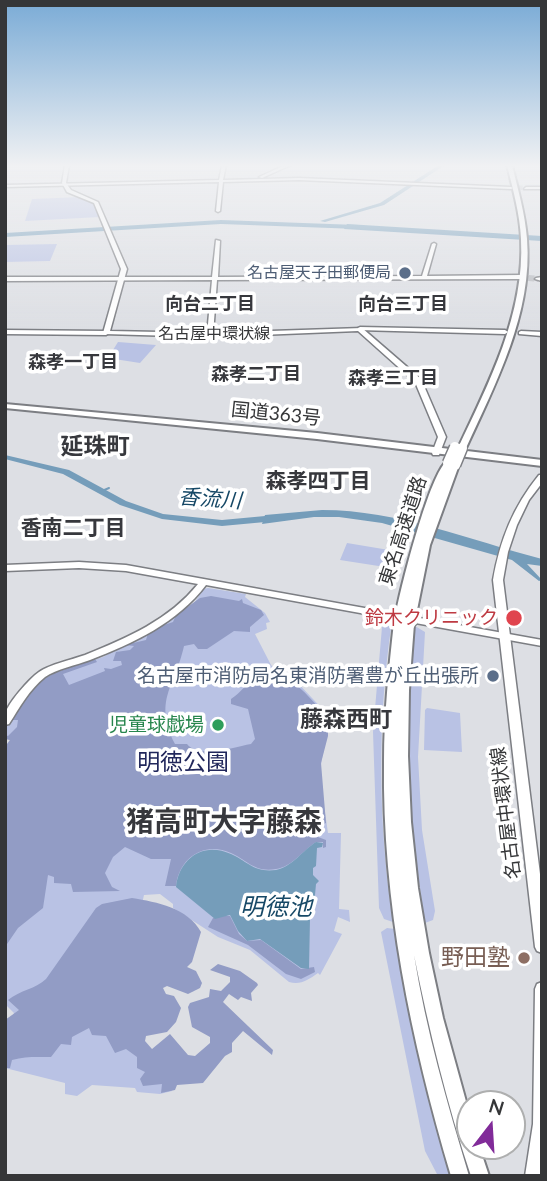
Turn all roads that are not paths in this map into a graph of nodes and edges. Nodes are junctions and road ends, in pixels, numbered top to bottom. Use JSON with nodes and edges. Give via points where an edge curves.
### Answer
{"nodes":[{"id":1,"x":104,"y":220,"type":"edge"},
{"id":2,"x":526,"y":220,"type":"edge"},
{"id":3,"x":218,"y":241,"type":"dead end"},
{"id":4,"x":434,"y":244,"type":"dead end"},
{"id":5,"x":534,"y":269,"type":"dead end"},
{"id":6,"x":424,"y":277,"type":"junction"},
{"id":7,"x":520,"y":277,"type":"dead end"},
{"id":8,"x":215,"y":278,"type":"junction"},
{"id":9,"x":5,"y":279,"type":"edge"},
{"id":10,"x":121,"y":279,"type":"junction"},
{"id":11,"x":360,"y":329,"type":"junction"},
{"id":12,"x":5,"y":332,"type":"edge"},
{"id":13,"x":505,"y":332,"type":"dead end"},
{"id":14,"x":106,"y":333,"type":"junction"},
{"id":15,"x":521,"y":333,"type":"dead end"},
{"id":16,"x":542,"y":334,"type":"edge"},
{"id":17,"x":210,"y":335,"type":"junction"},
{"id":18,"x":5,"y":408,"type":"edge"},
{"id":19,"x":459,"y":447,"type":"junction"},
{"id":20,"x":437,"y":452,"type":"junction"},
{"id":21,"x":542,"y":465,"type":"edge"},
{"id":22,"x":542,"y":477,"type":"edge"},
{"id":23,"x":5,"y":568,"type":"edge"},
{"id":24,"x":204,"y":582,"type":"junction"},
{"id":25,"x":503,"y":636,"type":"junction"},
{"id":26,"x":542,"y":643,"type":"edge"},
{"id":27,"x":5,"y":721,"type":"edge"},
{"id":28,"x":410,"y":929,"type":"junction"},
{"id":29,"x":542,"y":947,"type":"edge"},
{"id":30,"x":542,"y":989,"type":"edge"},
{"id":31,"x":456,"y":1096,"type":"edge"},
{"id":32,"x":460,"y":1176,"type":"edge"},
{"id":33,"x":533,"y":1176,"type":"edge"}],
"edges":[{"from":1,"to":10,"type":"main road","via":[[124,269]]},
{"from":2,"to":19,"type":"highway","name":"東名高速道路","via":[[527,278],[509,338]]},
{"from":3,"to":8,"type":"street"},
{"from":4,"to":6,"type":"street"},
{"from":5,"to":19,"type":"highway","name":"東名高速道路","via":[[515,339]]},
{"from":6,"to":7,"type":"street"},
{"from":6,"to":8,"type":"street"},
{"from":8,"to":10,"type":"street"},
{"from":8,"to":17,"type":"street"},
{"from":9,"to":10,"type":"street"},
{"from":10,"to":14,"type":"main road"},
{"from":11,"to":13,"type":"street"},
{"from":11,"to":17,"type":"main road","name":"名古屋中環状線"},
{"from":11,"to":20,"type":"main road","via":[[418,381],[442,438]]},
{"from":12,"to":14,"type":"street"},
{"from":14,"to":17,"type":"main road","name":"名古屋中環状線"},
{"from":15,"to":16,"type":"street"},
{"from":18,"to":20,"type":"highway","name":"国道363号"},
{"from":19,"to":28,"type":"highway","name":"東名高速道路","bridge":true,"via":[[421,544],[405,619],[402,748]]},
{"from":20,"to":21,"type":"highway","name":"国道363号"},
{"from":22,"to":25,"type":"main road","name":"名古屋中環状線","via":[[520,505],[502,559],[498,580]]},
{"from":23,"to":24,"type":"street","via":[[109,567]]},
{"from":24,"to":25,"type":"street"},
{"from":24,"to":27,"type":"street","via":[[187,605],[168,616],[102,653],[39,677]]},
{"from":25,"to":26,"type":"street"},
{"from":25,"to":29,"type":"main road","name":"名古屋中環状線"},
{"from":28,"to":31,"type":"highway","name":"東名高速道路"},
{"from":28,"to":32,"type":"highway","name":"東名高速道路","via":[[437,1098]]},
{"from":30,"to":33,"type":"main road","via":[[541,1124]]}]}
